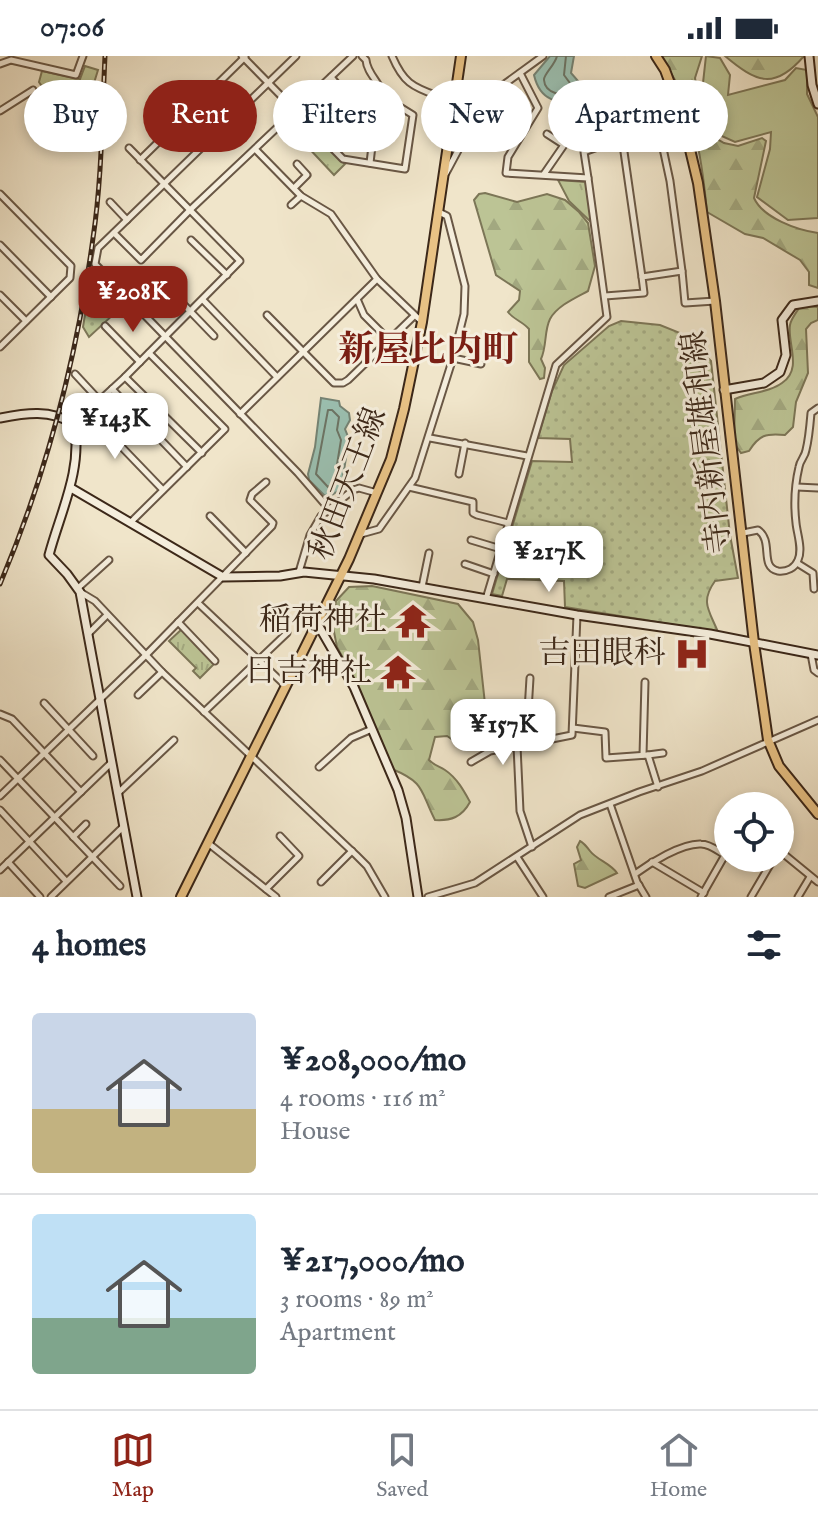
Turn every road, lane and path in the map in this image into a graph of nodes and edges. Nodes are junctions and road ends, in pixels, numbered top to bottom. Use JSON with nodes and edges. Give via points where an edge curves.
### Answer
{"nodes":[{"id":1,"x":83,"y":56,"type":"edge"},
{"id":2,"x":296,"y":56,"type":"edge"},
{"id":3,"x":353,"y":56,"type":"edge"},
{"id":4,"x":362,"y":56,"type":"edge"},
{"id":5,"x":392,"y":56,"type":"edge"},
{"id":6,"x":461,"y":56,"type":"edge"},
{"id":7,"x":543,"y":56,"type":"edge"},
{"id":8,"x":656,"y":56,"type":"edge"},
{"id":9,"x":809,"y":56,"type":"edge"},
{"id":10,"x":244,"y":57,"type":"edge"},
{"id":11,"x":0,"y":64,"type":"edge"},
{"id":12,"x":520,"y":73,"type":"junction"},
{"id":13,"x":331,"y":77,"type":"junction"},
{"id":14,"x":328,"y":80,"type":"edge"},
{"id":15,"x":334,"y":80,"type":"edge"},
{"id":16,"x":377,"y":80,"type":"edge"},
{"id":17,"x":457,"y":80,"type":"edge"},
{"id":18,"x":669,"y":80,"type":"edge"},
{"id":19,"x":269,"y":83,"type":"junction"},
{"id":20,"x":273,"y":87,"type":"edge"},
{"id":21,"x":421,"y":90,"type":"edge"},
{"id":22,"x":24,"y":96,"type":"edge"},
{"id":23,"x":818,"y":104,"type":"edge"},
{"id":24,"x":405,"y":110,"type":"edge"},
{"id":25,"x":0,"y":111,"type":"edge"},
{"id":26,"x":273,"y":132,"type":"edge"},
{"id":27,"x":547,"y":134,"type":"dead end"},
{"id":28,"x":257,"y":147,"type":"edge"},
{"id":29,"x":129,"y":148,"type":"dead end"},
{"id":30,"x":257,"y":151,"type":"edge"},
{"id":31,"x":252,"y":152,"type":"edge"},
{"id":32,"x":336,"y":152,"type":"edge"},
{"id":33,"x":371,"y":152,"type":"edge"},
{"id":34,"x":446,"y":152,"type":"edge"},
{"id":35,"x":584,"y":152,"type":"edge"},
{"id":36,"x":624,"y":152,"type":"edge"},
{"id":37,"x":664,"y":152,"type":"edge"},
{"id":38,"x":691,"y":152,"type":"edge"},
{"id":39,"x":140,"y":160,"type":"junction"},
{"id":40,"x":370,"y":163,"type":"junction"},
{"id":41,"x":297,"y":164,"type":"dead end"},
{"id":42,"x":544,"y":175,"type":"junction"},
{"id":43,"x":443,"y":178,"type":"junction"},
{"id":44,"x":588,"y":178,"type":"junction"},
{"id":45,"x":164,"y":184,"type":"junction"},
{"id":46,"x":294,"y":188,"type":"junction"},
{"id":47,"x":0,"y":194,"type":"edge"},
{"id":48,"x":301,"y":196,"type":"junction"},
{"id":49,"x":110,"y":202,"type":"dead end"},
{"id":50,"x":291,"y":205,"type":"dead end"},
{"id":51,"x":190,"y":210,"type":"junction"},
{"id":52,"x":438,"y":211,"type":"junction"},
{"id":53,"x":127,"y":220,"type":"junction"},
{"id":54,"x":114,"y":233,"type":"junction"},
{"id":55,"x":191,"y":240,"type":"dead end"},
{"id":56,"x":0,"y":245,"type":"edge"},
{"id":57,"x":682,"y":271,"type":"junction"},
{"id":58,"x":227,"y":275,"type":"junction"},
{"id":59,"x":642,"y":277,"type":"junction"},
{"id":60,"x":159,"y":279,"type":"dead end"},
{"id":61,"x":377,"y":279,"type":"junction"},
{"id":62,"x":0,"y":295,"type":"edge"},
{"id":63,"x":605,"y":296,"type":"junction"},
{"id":64,"x":51,"y":297,"type":"junction"},
{"id":65,"x":357,"y":299,"type":"junction"},
{"id":66,"x":203,"y":300,"type":"junction"},
{"id":67,"x":715,"y":301,"type":"junction"},
{"id":68,"x":818,"y":301,"type":"edge"},
{"id":69,"x":190,"y":312,"type":"junction"},
{"id":70,"x":267,"y":315,"type":"dead end"},
{"id":71,"x":418,"y":319,"type":"junction"},
{"id":72,"x":26,"y":321,"type":"junction"},
{"id":73,"x":105,"y":326,"type":"dead end"},
{"id":74,"x":214,"y":336,"type":"dead end"},
{"id":75,"x":165,"y":338,"type":"junction"},
{"id":76,"x":389,"y":340,"type":"junction"},
{"id":77,"x":0,"y":346,"type":"edge"},
{"id":78,"x":303,"y":351,"type":"junction"},
{"id":79,"x":149,"y":353,"type":"junction"},
{"id":80,"x":453,"y":358,"type":"junction"},
{"id":81,"x":140,"y":362,"type":"junction"},
{"id":82,"x":481,"y":364,"type":"dead end"},
{"id":83,"x":75,"y":374,"type":"dead end"},
{"id":84,"x":125,"y":377,"type":"junction"},
{"id":85,"x":277,"y":377,"type":"junction"},
{"id":86,"x":112,"y":389,"type":"junction"},
{"id":87,"x":724,"y":390,"type":"junction"},
{"id":88,"x":100,"y":401,"type":"junction"},
{"id":89,"x":818,"y":408,"type":"edge"},
{"id":90,"x":88,"y":412,"type":"junction"},
{"id":91,"x":240,"y":414,"type":"junction"},
{"id":92,"x":0,"y":418,"type":"edge"},
{"id":93,"x":74,"y":424,"type":"junction"},
{"id":94,"x":430,"y":438,"type":"junction"},
{"id":95,"x":465,"y":443,"type":"junction"},
{"id":96,"x":202,"y":453,"type":"junction"},
{"id":97,"x":527,"y":456,"type":"junction"},
{"id":98,"x":187,"y":467,"type":"junction"},
{"id":99,"x":459,"y":474,"type":"dead end"},
{"id":100,"x":266,"y":482,"type":"dead end"},
{"id":101,"x":409,"y":487,"type":"junction"},
{"id":102,"x":797,"y":487,"type":"junction"},
{"id":103,"x":71,"y":488,"type":"junction"},
{"id":104,"x":818,"y":488,"type":"edge"},
{"id":105,"x":163,"y":490,"type":"junction"},
{"id":106,"x":377,"y":493,"type":"junction"},
{"id":107,"x":329,"y":509,"type":"junction"},
{"id":108,"x":210,"y":516,"type":"dead end"},
{"id":109,"x":131,"y":522,"type":"junction"},
{"id":110,"x":508,"y":523,"type":"junction"},
{"id":111,"x":743,"y":533,"type":"junction"},
{"id":112,"x":360,"y":534,"type":"junction"},
{"id":113,"x":471,"y":540,"type":"dead end"},
{"id":114,"x":501,"y":549,"type":"junction"},
{"id":115,"x":246,"y":553,"type":"junction"},
{"id":116,"x":429,"y":553,"type":"dead end"},
{"id":117,"x":109,"y":560,"type":"dead end"},
{"id":118,"x":797,"y":563,"type":"junction"},
{"id":119,"x":465,"y":564,"type":"dead end"},
{"id":120,"x":299,"y":572,"type":"junction"},
{"id":121,"x":494,"y":574,"type":"junction"},
{"id":122,"x":339,"y":576,"type":"junction"},
{"id":123,"x":223,"y":577,"type":"junction"},
{"id":124,"x":422,"y":587,"type":"junction"},
{"id":125,"x":814,"y":589,"type":"dead end"},
{"id":126,"x":79,"y":590,"type":"junction"},
{"id":127,"x":486,"y":599,"type":"junction"},
{"id":128,"x":198,"y":603,"type":"junction"},
{"id":129,"x":107,"y":615,"type":"junction"},
{"id":130,"x":577,"y":615,"type":"junction"},
{"id":131,"x":178,"y":622,"type":"junction"},
{"id":132,"x":317,"y":623,"type":"junction"},
{"id":133,"x":287,"y":633,"type":"dead end"},
{"id":134,"x":87,"y":634,"type":"junction"},
{"id":135,"x":754,"y":643,"type":"junction"},
{"id":136,"x":814,"y":654,"type":"edge"},
{"id":137,"x":146,"y":655,"type":"junction"},
{"id":138,"x":259,"y":660,"type":"junction"},
{"id":139,"x":215,"y":661,"type":"dead end"},
{"id":140,"x":162,"y":672,"type":"junction"},
{"id":141,"x":818,"y":673,"type":"edge"},
{"id":142,"x":530,"y":678,"type":"dead end"},
{"id":143,"x":645,"y":682,"type":"dead end"},
{"id":144,"x":286,"y":686,"type":"junction"},
{"id":145,"x":138,"y":695,"type":"dead end"},
{"id":146,"x":99,"y":700,"type":"junction"},
{"id":147,"x":44,"y":703,"type":"dead end"},
{"id":148,"x":204,"y":712,"type":"junction"},
{"id":149,"x":0,"y":714,"type":"edge"},
{"id":150,"x":818,"y":720,"type":"edge"},
{"id":151,"x":573,"y":728,"type":"junction"},
{"id":152,"x":372,"y":729,"type":"junction"},
{"id":153,"x":68,"y":730,"type":"junction"},
{"id":154,"x":174,"y":740,"type":"dead end"},
{"id":155,"x":768,"y":740,"type":"junction"},
{"id":156,"x":526,"y":744,"type":"junction"},
{"id":157,"x":517,"y":746,"type":"junction"},
{"id":158,"x":44,"y":752,"type":"junction"},
{"id":159,"x":663,"y":753,"type":"dead end"},
{"id":160,"x":252,"y":754,"type":"junction"},
{"id":161,"x":646,"y":755,"type":"junction"},
{"id":162,"x":93,"y":756,"type":"dead end"},
{"id":163,"x":0,"y":760,"type":"edge"},
{"id":164,"x":112,"y":762,"type":"junction"},
{"id":165,"x":471,"y":762,"type":"dead end"},
{"id":166,"x":319,"y":767,"type":"dead end"},
{"id":167,"x":17,"y":778,"type":"junction"},
{"id":168,"x":658,"y":787,"type":"junction"},
{"id":169,"x":1,"y":791,"type":"edge"},
{"id":170,"x":81,"y":792,"type":"junction"},
{"id":171,"x":118,"y":793,"type":"junction"},
{"id":172,"x":610,"y":804,"type":"junction"},
{"id":173,"x":0,"y":810,"type":"edge"},
{"id":174,"x":818,"y":814,"type":"edge"},
{"id":175,"x":54,"y":817,"type":"junction"},
{"id":176,"x":86,"y":824,"type":"dead end"},
{"id":177,"x":124,"y":826,"type":"junction"},
{"id":178,"x":280,"y":836,"type":"dead end"},
{"id":179,"x":73,"y":837,"type":"junction"},
{"id":180,"x":29,"y":842,"type":"junction"},
{"id":181,"x":208,"y":843,"type":"junction"},
{"id":182,"x":532,"y":847,"type":"junction"},
{"id":183,"x":714,"y":848,"type":"edge"},
{"id":184,"x":352,"y":851,"type":"junction"},
{"id":185,"x":91,"y":856,"type":"junction"},
{"id":186,"x":517,"y":857,"type":"junction"},
{"id":187,"x":652,"y":862,"type":"junction"},
{"id":188,"x":794,"y":863,"type":"edge"},
{"id":189,"x":3,"y":865,"type":"edge"},
{"id":190,"x":715,"y":872,"type":"edge"},
{"id":191,"x":766,"y":872,"type":"edge"},
{"id":192,"x":635,"y":874,"type":"junction"},
{"id":193,"x":810,"y":877,"type":"junction"},
{"id":194,"x":66,"y":881,"type":"junction"},
{"id":195,"x":321,"y":882,"type":"dead end"},
{"id":196,"x":818,"y":882,"type":"edge"},
{"id":197,"x":639,"y":885,"type":"junction"},
{"id":198,"x":120,"y":886,"type":"dead end"},
{"id":199,"x":266,"y":889,"type":"junction"},
{"id":200,"x":702,"y":895,"type":"edge"},
{"id":201,"x":40,"y":897,"type":"edge"},
{"id":202,"x":51,"y":897,"type":"edge"},
{"id":203,"x":137,"y":897,"type":"edge"},
{"id":204,"x":181,"y":897,"type":"edge"},
{"id":205,"x":276,"y":897,"type":"edge"},
{"id":206,"x":385,"y":897,"type":"edge"},
{"id":207,"x":418,"y":897,"type":"edge"},
{"id":208,"x":428,"y":897,"type":"edge"},
{"id":209,"x":543,"y":897,"type":"edge"},
{"id":210,"x":609,"y":897,"type":"edge"},
{"id":211,"x":646,"y":897,"type":"edge"},
{"id":212,"x":751,"y":897,"type":"edge"},
{"id":213,"x":798,"y":897,"type":"edge"}],
"edges":[{"from":1,"to":11,"type":"street","via":[[76,75],[11,60]]},
{"from":2,"to":19,"type":"street"},
{"from":3,"to":13,"type":"street"},
{"from":4,"to":16,"type":"street"},
{"from":5,"to":21,"type":"street","via":[[401,76]]},
{"from":6,"to":17,"type":"main road","name":"秋田天王線"},
{"from":7,"to":12,"type":"street"},
{"from":8,"to":18,"type":"main road","name":"寺内新屋雄和線"},
{"from":9,"to":23,"type":"street"},
{"from":10,"to":19,"type":"street"},
{"from":10,"to":39,"type":"street"},
{"from":12,"to":42,"type":"street","via":[[538,108],[508,157],[506,173]]},
{"from":12,"to":43,"type":"street","via":[[477,115]]},
{"from":13,"to":14,"type":"street"},
{"from":13,"to":15,"type":"street"},
{"from":19,"to":20,"type":"street"},
{"from":19,"to":45,"type":"street"},
{"from":22,"to":25,"type":"street"},
{"from":24,"to":40,"type":"street","via":[[413,115],[405,169]]},
{"from":26,"to":28,"type":"street"},
{"from":27,"to":42,"type":"street","via":[[564,145]]},
{"from":29,"to":39,"type":"street"},
{"from":30,"to":46,"type":"street"},
{"from":31,"to":51,"type":"street"},
{"from":32,"to":40,"type":"street","via":[[343,159]]},
{"from":33,"to":40,"type":"street"},
{"from":34,"to":43,"type":"main road","name":"秋田天王線"},
{"from":35,"to":44,"type":"street"},
{"from":36,"to":59,"type":"street"},
{"from":37,"to":57,"type":"street"},
{"from":38,"to":67,"type":"main road","name":"寺内新屋雄和線"},
{"from":39,"to":45,"type":"street"},
{"from":41,"to":46,"type":"street","via":[[307,175]]},
{"from":42,"to":44,"type":"street"},
{"from":43,"to":52,"type":"main road","name":"秋田天王線"},
{"from":44,"to":63,"type":"street"},
{"from":45,"to":51,"type":"street"},
{"from":45,"to":53,"type":"street"},
{"from":46,"to":48,"type":"street"},
{"from":47,"to":64,"type":"street","via":[[71,266],[70,278]]},
{"from":48,"to":50,"type":"street"},
{"from":48,"to":61,"type":"street","via":[[331,214]]},
{"from":49,"to":53,"type":"street"},
{"from":51,"to":54,"type":"street","via":[[141,260]]},
{"from":51,"to":58,"type":"street","via":[[240,261]]},
{"from":52,"to":71,"type":"main road","name":"秋田天王線"},
{"from":52,"to":80,"type":"street","via":[[447,216],[465,286]]},
{"from":53,"to":54,"type":"street"},
{"from":54,"to":75,"type":"street","via":[[98,248],[95,264]]},
{"from":55,"to":58,"type":"street"},
{"from":56,"to":64,"type":"street"},
{"from":57,"to":59,"type":"street"},
{"from":57,"to":67,"type":"street","via":[[685,303]]},
{"from":58,"to":66,"type":"street"},
{"from":59,"to":63,"type":"street","via":[[644,293]]},
{"from":60,"to":69,"type":"street"},
{"from":61,"to":65,"type":"street"},
{"from":61,"to":71,"type":"street"},
{"from":62,"to":72,"type":"street"},
{"from":63,"to":97,"type":"street","via":[[607,317],[556,365]]},
{"from":64,"to":72,"type":"street"},
{"from":65,"to":76,"type":"street","via":[[364,315]]},
{"from":65,"to":78,"type":"street"},
{"from":66,"to":69,"type":"street"},
{"from":66,"to":85,"type":"street"},
{"from":67,"to":87,"type":"main road","name":"寺内新屋雄和線"},
{"from":68,"to":87,"type":"street","via":[[793,305],[782,320],[786,355],[780,372],[764,383]]},
{"from":69,"to":74,"type":"street"},
{"from":69,"to":75,"type":"street"},
{"from":70,"to":78,"type":"street"},
{"from":71,"to":76,"type":"street"},
{"from":71,"to":106,"type":"main road","name":"秋田天王線","via":[[404,409]]},
{"from":72,"to":77,"type":"street"},
{"from":73,"to":81,"type":"street"},
{"from":75,"to":79,"type":"street"},
{"from":75,"to":91,"type":"street"},
{"from":76,"to":78,"type":"street","via":[[343,383],[334,383]]},
{"from":78,"to":85,"type":"street"},
{"from":79,"to":81,"type":"street"},
{"from":79,"to":96,"type":"street","via":[[225,429]]},
{"from":80,"to":82,"type":"street"},
{"from":80,"to":94,"type":"street"},
{"from":81,"to":84,"type":"street"},
{"from":83,"to":88,"type":"street"},
{"from":84,"to":86,"type":"street"},
{"from":84,"to":96,"type":"street"},
{"from":85,"to":91,"type":"street"},
{"from":86,"to":88,"type":"street"},
{"from":86,"to":98,"type":"street"},
{"from":87,"to":111,"type":"main road","name":"寺内新屋雄和線"},
{"from":88,"to":90,"type":"street"},
{"from":89,"to":102,"type":"street","via":[[811,413]]},
{"from":90,"to":93,"type":"street"},
{"from":90,"to":105,"type":"street"},
{"from":91,"to":107,"type":"street"},
{"from":92,"to":93,"type":"street","via":[[35,412]]},
{"from":93,"to":103,"type":"street"},
{"from":94,"to":95,"type":"street"},
{"from":94,"to":101,"type":"street"},
{"from":95,"to":97,"type":"street"},
{"from":95,"to":99,"type":"street"},
{"from":96,"to":98,"type":"street"},
{"from":97,"to":110,"type":"street"},
{"from":98,"to":105,"type":"street"},
{"from":100,"to":115,"type":"street","via":[[250,500],[273,523]]},
{"from":101,"to":110,"type":"street","via":[[473,502],[473,513]]},
{"from":101,"to":112,"type":"street","via":[[379,529]]},
{"from":102,"to":104,"type":"street"},
{"from":102,"to":118,"type":"street"},
{"from":103,"to":109,"type":"street"},
{"from":103,"to":126,"type":"street","via":[[49,555]]},
{"from":105,"to":109,"type":"street"},
{"from":106,"to":107,"type":"street","via":[[353,490]]},
{"from":106,"to":112,"type":"main road","name":"秋田天王線"},
{"from":107,"to":120,"type":"street","via":[[315,525]]},
{"from":108,"to":115,"type":"street"},
{"from":109,"to":123,"type":"street"},
{"from":110,"to":114,"type":"street"},
{"from":111,"to":118,"type":"street","via":[[764,534],[771,568],[789,570]]},
{"from":111,"to":135,"type":"main road","name":"寺内新屋雄和線"},
{"from":112,"to":122,"type":"main road","name":"秋田天王線"},
{"from":113,"to":114,"type":"street"},
{"from":114,"to":121,"type":"street"},
{"from":115,"to":123,"type":"street"},
{"from":116,"to":124,"type":"street"},
{"from":117,"to":126,"type":"street"},
{"from":118,"to":125,"type":"street","via":[[813,573]]},
{"from":119,"to":121,"type":"street"},
{"from":120,"to":122,"type":"street"},
{"from":120,"to":123,"type":"street"},
{"from":121,"to":127,"type":"street"},
{"from":122,"to":124,"type":"street"},
{"from":122,"to":132,"type":"main road","name":"秋田天王線"},
{"from":123,"to":128,"type":"street"},
{"from":124,"to":127,"type":"street"},
{"from":126,"to":129,"type":"street"},
{"from":126,"to":134,"type":"street"},
{"from":127,"to":130,"type":"street"},
{"from":128,"to":131,"type":"street"},
{"from":128,"to":138,"type":"street"},
{"from":129,"to":134,"type":"street"},
{"from":129,"to":137,"type":"street"},
{"from":130,"to":135,"type":"street"},
{"from":130,"to":151,"type":"street"},
{"from":131,"to":137,"type":"street"},
{"from":131,"to":139,"type":"street"},
{"from":132,"to":144,"type":"main road","name":"秋田天王線"},
{"from":132,"to":152,"type":"street"},
{"from":133,"to":138,"type":"street"},
{"from":134,"to":146,"type":"street"},
{"from":135,"to":136,"type":"street"},
{"from":135,"to":155,"type":"main road","name":"寺内新屋雄和線"},
{"from":136,"to":141,"type":"street"},
{"from":137,"to":140,"type":"street"},
{"from":137,"to":146,"type":"street"},
{"from":138,"to":144,"type":"street"},
{"from":138,"to":148,"type":"street"},
{"from":140,"to":145,"type":"street"},
{"from":140,"to":148,"type":"street"},
{"from":142,"to":156,"type":"street"},
{"from":143,"to":161,"type":"street"},
{"from":144,"to":160,"type":"main road","name":"秋田天王線"},
{"from":146,"to":153,"type":"street"},
{"from":146,"to":164,"type":"street"},
{"from":147,"to":153,"type":"street"},
{"from":148,"to":160,"type":"street"},
{"from":149,"to":158,"type":"street","via":[[12,719]]},
{"from":150,"to":155,"type":"street"},
{"from":151,"to":156,"type":"street","via":[[572,735]]},
{"from":151,"to":161,"type":"street","via":[[605,732],[606,758]]},
{"from":152,"to":166,"type":"street","via":[[351,738]]},
{"from":152,"to":207,"type":"street","via":[[406,818]]},
{"from":153,"to":158,"type":"street"},
{"from":153,"to":162,"type":"street"},
{"from":154,"to":171,"type":"street"},
{"from":155,"to":168,"type":"street"},
{"from":155,"to":174,"type":"main road","name":"寺内新屋雄和線","via":[[779,766]]},
{"from":156,"to":157,"type":"street"},
{"from":157,"to":165,"type":"street","via":[[490,751]]},
{"from":157,"to":182,"type":"street","via":[[520,811]]},
{"from":158,"to":167,"type":"street"},
{"from":158,"to":170,"type":"street"},
{"from":159,"to":161,"type":"street"},
{"from":160,"to":181,"type":"main road","name":"秋田天王線"},
{"from":160,"to":184,"type":"street"},
{"from":161,"to":168,"type":"street"},
{"from":163,"to":167,"type":"street"},
{"from":164,"to":170,"type":"street"},
{"from":164,"to":171,"type":"street"},
{"from":167,"to":169,"type":"street"},
{"from":167,"to":175,"type":"street"},
{"from":168,"to":172,"type":"street"},
{"from":170,"to":175,"type":"street"},
{"from":171,"to":177,"type":"street"},
{"from":172,"to":182,"type":"street","via":[[565,823]]},
{"from":172,"to":192,"type":"street"},
{"from":173,"to":180,"type":"street"},
{"from":175,"to":179,"type":"street"},
{"from":175,"to":180,"type":"street"},
{"from":176,"to":179,"type":"street"},
{"from":177,"to":185,"type":"street"},
{"from":177,"to":203,"type":"street"},
{"from":178,"to":199,"type":"street","via":[[299,856]]},
{"from":179,"to":185,"type":"street"},
{"from":180,"to":189,"type":"street"},
{"from":180,"to":194,"type":"street"},
{"from":181,"to":199,"type":"street"},
{"from":181,"to":204,"type":"main road","name":"秋田天王線"},
{"from":182,"to":186,"type":"street"},
{"from":183,"to":187,"type":"street","via":[[695,844]]},
{"from":184,"to":195,"type":"street"},
{"from":184,"to":206,"type":"street"},
{"from":185,"to":194,"type":"street"},
{"from":185,"to":198,"type":"street"},
{"from":186,"to":208,"type":"street","via":[[475,883]]},
{"from":186,"to":209,"type":"street"},
{"from":187,"to":192,"type":"street"},
{"from":187,"to":200,"type":"street"},
{"from":188,"to":193,"type":"street"},
{"from":189,"to":201,"type":"street"},
{"from":190,"to":200,"type":"street"},
{"from":191,"to":212,"type":"street"},
{"from":192,"to":197,"type":"street"},
{"from":193,"to":196,"type":"street"},
{"from":193,"to":213,"type":"street"},
{"from":194,"to":202,"type":"street"},
{"from":197,"to":210,"type":"street"},
{"from":197,"to":211,"type":"street"},
{"from":199,"to":205,"type":"street"}]}
